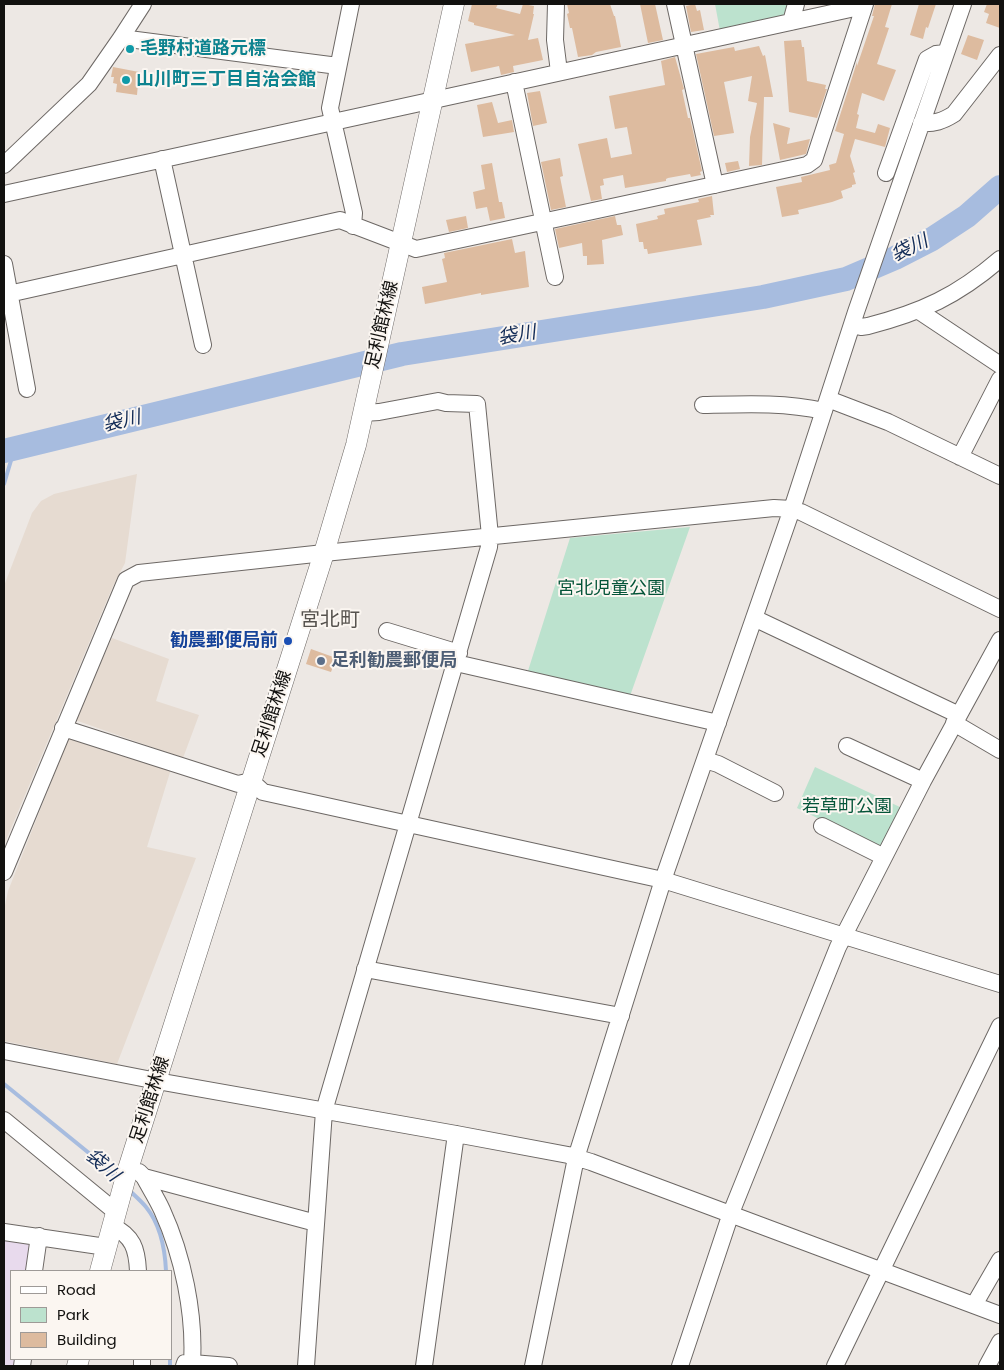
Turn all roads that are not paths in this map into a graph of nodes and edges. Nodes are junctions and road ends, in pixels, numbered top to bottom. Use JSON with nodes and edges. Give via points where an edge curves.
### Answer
{"nodes":[{"id":1,"x":143,"y":4,"type":"edge"},
{"id":2,"x":351,"y":4,"type":"edge"},
{"id":3,"x":454,"y":4,"type":"edge"},
{"id":4,"x":556,"y":4,"type":"edge"},
{"id":5,"x":675,"y":4,"type":"edge"},
{"id":6,"x":796,"y":4,"type":"edge"},
{"id":7,"x":963,"y":4,"type":"edge"},
{"id":8,"x":864,"y":5,"type":"edge"},
{"id":9,"x":791,"y":22,"type":"junction"},
{"id":10,"x":121,"y":38,"type":"junction"},
{"id":11,"x":684,"y":45,"type":"junction"},
{"id":12,"x":945,"y":53,"type":"junction"},
{"id":13,"x":1000,"y":55,"type":"edge"},
{"id":14,"x":338,"y":66,"type":"junction"},
{"id":15,"x":559,"y":72,"type":"junction"},
{"id":16,"x":514,"y":82,"type":"junction"},
{"id":17,"x":433,"y":100,"type":"junction"},
{"id":18,"x":332,"y":122,"type":"junction"},
{"id":19,"x":921,"y":124,"type":"junction"},
{"id":20,"x":162,"y":159,"type":"junction"},
{"id":21,"x":4,"y":165,"type":"edge"},
{"id":22,"x":886,"y":173,"type":"dead end"},
{"id":23,"x":715,"y":185,"type":"junction"},
{"id":24,"x":4,"y":194,"type":"edge"},
{"id":25,"x":544,"y":222,"type":"junction"},
{"id":26,"x":353,"y":226,"type":"junction"},
{"id":27,"x":401,"y":244,"type":"junction"},
{"id":28,"x":183,"y":256,"type":"junction"},
{"id":29,"x":1000,"y":259,"type":"edge"},
{"id":30,"x":4,"y":264,"type":"edge"},
{"id":31,"x":555,"y":277,"type":"dead end"},
{"id":32,"x":7,"y":294,"type":"edge"},
{"id":33,"x":919,"y":311,"type":"junction"},
{"id":34,"x":854,"y":318,"type":"junction"},
{"id":35,"x":203,"y":346,"type":"dead end"},
{"id":36,"x":1000,"y":365,"type":"edge"},
{"id":37,"x":1000,"y":379,"type":"edge"},
{"id":38,"x":27,"y":389,"type":"dead end"},
{"id":39,"x":704,"y":405,"type":"dead end"},
{"id":40,"x":826,"y":405,"type":"junction"},
{"id":41,"x":364,"y":412,"type":"junction"},
{"id":42,"x":960,"y":457,"type":"junction"},
{"id":43,"x":1000,"y":476,"type":"edge"},
{"id":44,"x":792,"y":509,"type":"junction"},
{"id":45,"x":490,"y":536,"type":"junction"},
{"id":46,"x":324,"y":552,"type":"junction"},
{"id":47,"x":1000,"y":608,"type":"edge"},
{"id":48,"x":754,"y":618,"type":"junction"},
{"id":49,"x":387,"y":631,"type":"dead end"},
{"id":50,"x":1000,"y":640,"type":"edge"},
{"id":51,"x":458,"y":658,"type":"junction"},
{"id":52,"x":957,"y":719,"type":"junction"},
{"id":53,"x":718,"y":723,"type":"junction"},
{"id":54,"x":63,"y":728,"type":"junction"},
{"id":55,"x":847,"y":746,"type":"dead end"},
{"id":56,"x":1000,"y":750,"type":"edge"},
{"id":57,"x":705,"y":760,"type":"junction"},
{"id":58,"x":251,"y":781,"type":"junction"},
{"id":59,"x":923,"y":781,"type":"junction"},
{"id":60,"x":775,"y":793,"type":"dead end"},
{"id":61,"x":409,"y":824,"type":"junction"},
{"id":62,"x":822,"y":826,"type":"dead end"},
{"id":63,"x":884,"y":857,"type":"junction"},
{"id":64,"x":4,"y":872,"type":"edge"},
{"id":65,"x":663,"y":880,"type":"junction"},
{"id":66,"x":843,"y":936,"type":"junction"},
{"id":67,"x":365,"y":969,"type":"junction"},
{"id":68,"x":1000,"y":984,"type":"edge"},
{"id":69,"x":621,"y":1016,"type":"junction"},
{"id":70,"x":1000,"y":1026,"type":"edge"},
{"id":71,"x":4,"y":1051,"type":"edge"},
{"id":72,"x":995,"y":1051,"type":"edge"},
{"id":73,"x":157,"y":1081,"type":"junction"},
{"id":74,"x":324,"y":1111,"type":"junction"},
{"id":75,"x":4,"y":1120,"type":"edge"},
{"id":76,"x":456,"y":1134,"type":"junction"},
{"id":77,"x":576,"y":1158,"type":"junction"},
{"id":78,"x":134,"y":1170,"type":"junction"},
{"id":79,"x":731,"y":1213,"type":"junction"},
{"id":80,"x":115,"y":1214,"type":"junction"},
{"id":81,"x":316,"y":1223,"type":"junction"},
{"id":82,"x":4,"y":1232,"type":"edge"},
{"id":83,"x":39,"y":1236,"type":"junction"},
{"id":84,"x":106,"y":1247,"type":"junction"},
{"id":85,"x":1000,"y":1260,"type":"edge"},
{"id":86,"x":882,"y":1269,"type":"junction"},
{"id":87,"x":34,"y":1270,"type":"edge"},
{"id":88,"x":100,"y":1270,"type":"edge"},
{"id":89,"x":138,"y":1270,"type":"edge"},
{"id":90,"x":974,"y":1305,"type":"junction"},
{"id":91,"x":1000,"y":1315,"type":"edge"},
{"id":92,"x":1000,"y":1342,"type":"edge"},
{"id":93,"x":188,"y":1365,"type":"edge"},
{"id":94,"x":229,"y":1366,"type":"edge"},
{"id":95,"x":306,"y":1366,"type":"edge"},
{"id":96,"x":424,"y":1366,"type":"edge"},
{"id":97,"x":533,"y":1366,"type":"edge"},
{"id":98,"x":680,"y":1366,"type":"edge"},
{"id":99,"x":835,"y":1366,"type":"edge"},
{"id":100,"x":987,"y":1366,"type":"edge"}],
"edges":[{"from":1,"to":10,"type":"street"},
{"from":2,"to":14,"type":"street"},
{"from":3,"to":17,"type":"main road","name":"足利館林線"},
{"from":4,"to":15,"type":"street","via":[[555,40]]},
{"from":5,"to":11,"type":"street"},
{"from":6,"to":9,"type":"street"},
{"from":7,"to":12,"type":"street"},
{"from":8,"to":9,"type":"street"},
{"from":8,"to":23,"type":"street","via":[[814,160],[807,166]]},
{"from":9,"to":11,"type":"street"},
{"from":10,"to":14,"type":"street"},
{"from":10,"to":21,"type":"street","via":[[89,84]]},
{"from":11,"to":15,"type":"street"},
{"from":11,"to":23,"type":"street"},
{"from":12,"to":19,"type":"street"},
{"from":12,"to":22,"type":"street","via":[[927,58]]},
{"from":13,"to":19,"type":"street","via":[[954,114],[946,120]]},
{"from":14,"to":18,"type":"street","via":[[330,108]]},
{"from":15,"to":16,"type":"street"},
{"from":16,"to":17,"type":"street"},
{"from":16,"to":25,"type":"street"},
{"from":17,"to":18,"type":"street"},
{"from":17,"to":27,"type":"main road","name":"足利館林線"},
{"from":18,"to":20,"type":"street"},
{"from":18,"to":26,"type":"street","via":[[354,213]]},
{"from":19,"to":34,"type":"street"},
{"from":20,"to":24,"type":"street"},
{"from":20,"to":28,"type":"street"},
{"from":23,"to":25,"type":"street"},
{"from":25,"to":27,"type":"street","via":[[416,248]]},
{"from":25,"to":31,"type":"street"},
{"from":26,"to":27,"type":"street"},
{"from":26,"to":28,"type":"street","via":[[340,220]]},
{"from":27,"to":41,"type":"main road","name":"足利館林線"},
{"from":28,"to":32,"type":"street"},
{"from":28,"to":35,"type":"street"},
{"from":29,"to":33,"type":"street","via":[[955,294]]},
{"from":30,"to":32,"type":"street"},
{"from":32,"to":38,"type":"street"},
{"from":33,"to":34,"type":"street","via":[[868,326]]},
{"from":33,"to":36,"type":"street"},
{"from":34,"to":40,"type":"street"},
{"from":37,"to":42,"type":"street"},
{"from":39,"to":40,"type":"street"},
{"from":40,"to":42,"type":"street","via":[[888,422]]},
{"from":40,"to":44,"type":"street"},
{"from":41,"to":45,"type":"street","via":[[438,401],[477,404]]},
{"from":41,"to":46,"type":"main road","name":"足利館林線"},
{"from":42,"to":43,"type":"street"},
{"from":44,"to":45,"type":"street"},
{"from":44,"to":47,"type":"street"},
{"from":44,"to":48,"type":"street"},
{"from":45,"to":46,"type":"street"},
{"from":45,"to":51,"type":"street"},
{"from":46,"to":54,"type":"street","via":[[140,573],[126,580]]},
{"from":46,"to":58,"type":"main road","name":"足利館林線"},
{"from":48,"to":52,"type":"street"},
{"from":48,"to":53,"type":"street"},
{"from":49,"to":51,"type":"street"},
{"from":50,"to":52,"type":"street"},
{"from":51,"to":53,"type":"street"},
{"from":51,"to":61,"type":"street"},
{"from":52,"to":56,"type":"street"},
{"from":52,"to":59,"type":"street"},
{"from":53,"to":57,"type":"street"},
{"from":54,"to":58,"type":"street","via":[[238,784]]},
{"from":54,"to":64,"type":"street"},
{"from":55,"to":59,"type":"street"},
{"from":57,"to":60,"type":"street"},
{"from":57,"to":65,"type":"street"},
{"from":58,"to":61,"type":"street","via":[[263,792]]},
{"from":58,"to":73,"type":"main road","name":"足利館林線"},
{"from":59,"to":63,"type":"street"},
{"from":61,"to":65,"type":"street"},
{"from":61,"to":67,"type":"street"},
{"from":62,"to":63,"type":"street"},
{"from":63,"to":66,"type":"street"},
{"from":65,"to":66,"type":"street"},
{"from":65,"to":69,"type":"street"},
{"from":66,"to":68,"type":"street"},
{"from":66,"to":79,"type":"street"},
{"from":67,"to":69,"type":"street"},
{"from":67,"to":74,"type":"street"},
{"from":69,"to":77,"type":"street"},
{"from":70,"to":72,"type":"street"},
{"from":71,"to":73,"type":"street"},
{"from":72,"to":86,"type":"street"},
{"from":73,"to":74,"type":"street"},
{"from":73,"to":78,"type":"main road","name":"足利館林線"},
{"from":74,"to":76,"type":"street"},
{"from":74,"to":81,"type":"street"},
{"from":75,"to":80,"type":"street"},
{"from":76,"to":77,"type":"street"},
{"from":76,"to":96,"type":"street"},
{"from":77,"to":79,"type":"street"},
{"from":77,"to":97,"type":"street"},
{"from":78,"to":80,"type":"main road","name":"足利館林線"},
{"from":78,"to":81,"type":"street"},
{"from":78,"to":93,"type":"street","via":[[162,1209],[186,1287],[193,1340]]},
{"from":79,"to":86,"type":"street"},
{"from":79,"to":98,"type":"street"},
{"from":80,"to":84,"type":"main road","name":"足利館林線"},
{"from":80,"to":89,"type":"street","via":[[136,1252]]},
{"from":81,"to":95,"type":"street"},
{"from":82,"to":83,"type":"street"},
{"from":83,"to":84,"type":"street"},
{"from":83,"to":87,"type":"street"},
{"from":84,"to":88,"type":"main road","name":"足利館林線"},
{"from":85,"to":90,"type":"street"},
{"from":86,"to":90,"type":"street"},
{"from":86,"to":99,"type":"street"},
{"from":90,"to":91,"type":"street"},
{"from":92,"to":100,"type":"street"},
{"from":93,"to":94,"type":"street"}]}
